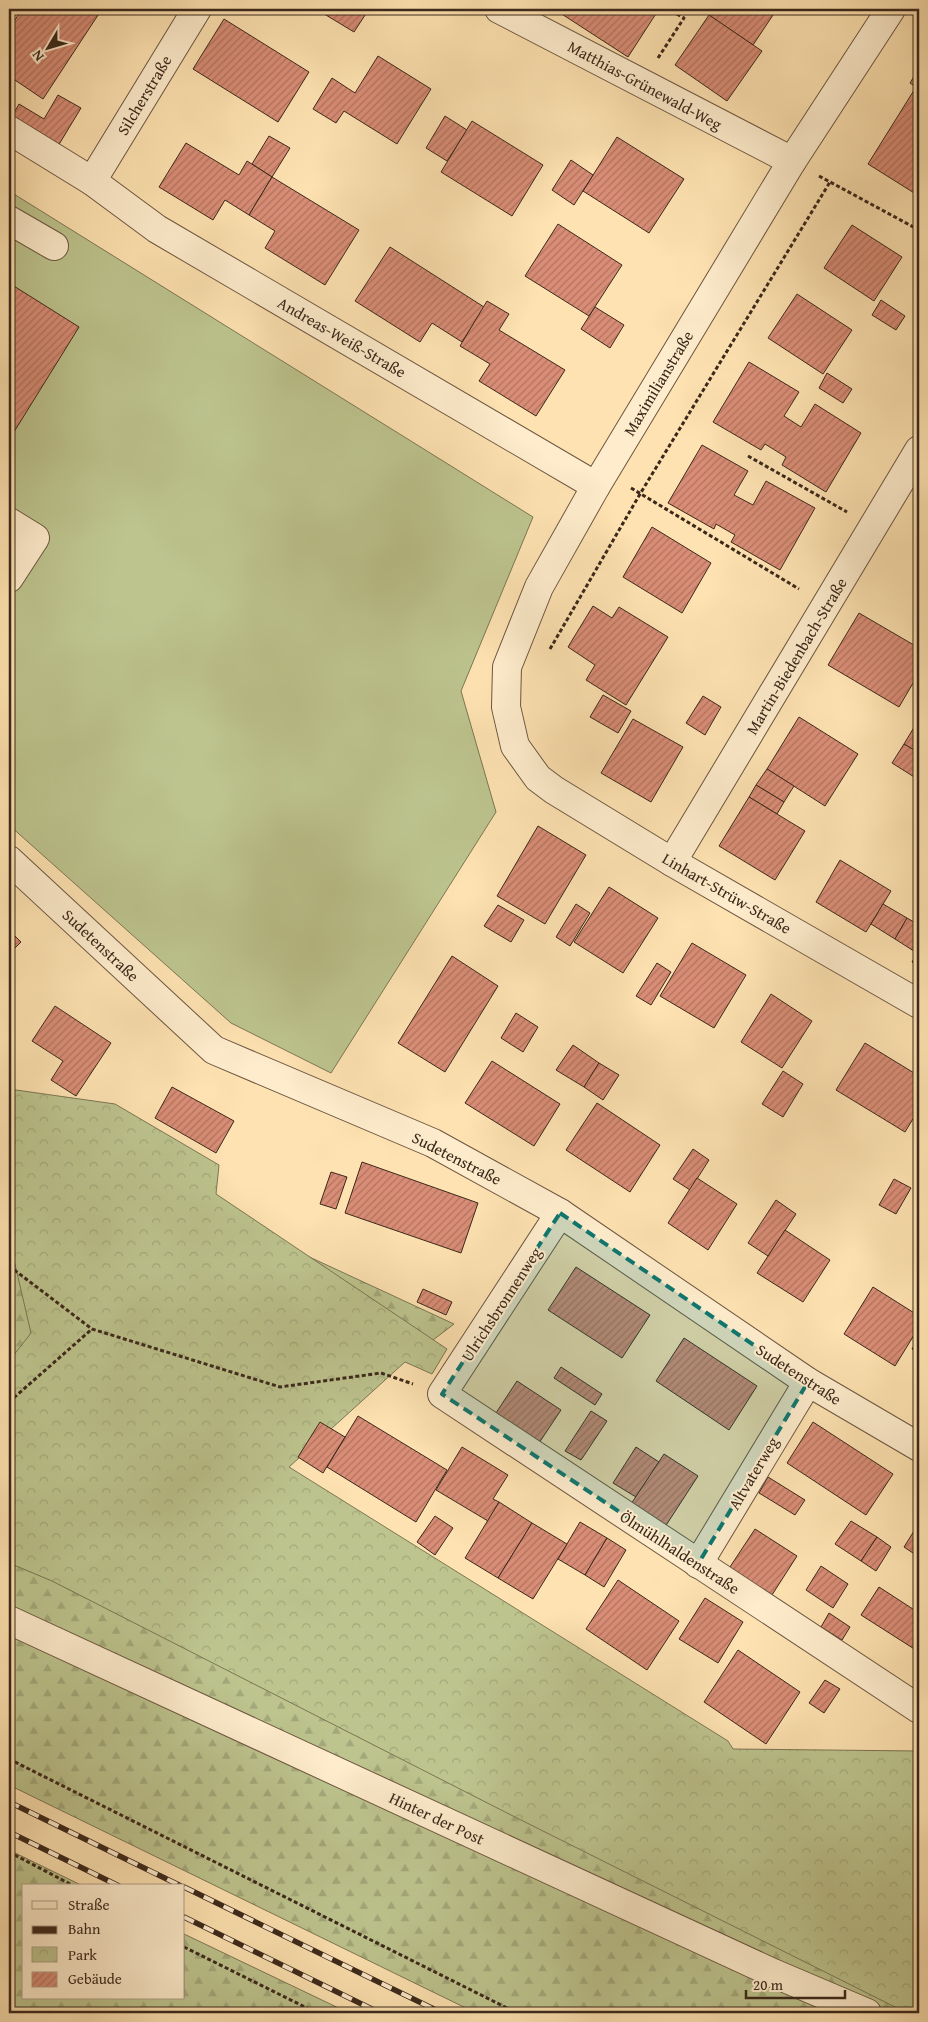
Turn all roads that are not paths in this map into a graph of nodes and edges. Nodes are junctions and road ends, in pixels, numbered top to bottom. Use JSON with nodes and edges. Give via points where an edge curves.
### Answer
{"nodes":[{"id":1,"x":197,"y":9,"type":"edge"},
{"id":2,"x":499,"y":9,"type":"edge"},
{"id":3,"x":892,"y":9,"type":"edge"},
{"id":4,"x":9,"y":130,"type":"edge"},
{"id":5,"x":792,"y":161,"type":"junction"},
{"id":6,"x":92,"y":181,"type":"junction"},
{"id":7,"x":9,"y":220,"type":"edge"},
{"id":8,"x":54,"y":246,"type":"dead end"},
{"id":9,"x":919,"y":450,"type":"edge"},
{"id":10,"x":600,"y":479,"type":"junction"},
{"id":11,"x":9,"y":522,"type":"edge"},
{"id":12,"x":9,"y":578,"type":"edge"},
{"id":13,"x":538,"y":778,"type":"joint"},
{"id":14,"x":9,"y":860,"type":"edge"},
{"id":15,"x":672,"y":862,"type":"junction"},
{"id":16,"x":919,"y":1004,"type":"edge"},
{"id":17,"x":560,"y":1214,"type":"junction"},
{"id":18,"x":808,"y":1382,"type":"junction"},
{"id":19,"x":442,"y":1394,"type":"joint"},
{"id":20,"x":919,"y":1447,"type":"edge"},
{"id":21,"x":698,"y":1564,"type":"junction"},
{"id":22,"x":9,"y":1620,"type":"edge"},
{"id":23,"x":919,"y":1709,"type":"edge"},
{"id":24,"x":868,"y":2013,"type":"edge"}],
"edges":[{"from":1,"to":6,"type":"street","name":"Silcherstraße"},
{"from":2,"to":5,"type":"street","name":"Matthias-Grünewald-Weg"},
{"from":3,"to":5,"type":"street","name":"Maximilianstraße"},
{"from":4,"to":6,"type":"street","name":"Andreas-Weiß-Straße"},
{"from":5,"to":10,"type":"street","name":"Maximilianstraße"},
{"from":6,"to":10,"type":"street","name":"Andreas-Weiß-Straße","via":[[157,229]]},
{"from":7,"to":8,"type":"street"},
{"from":9,"to":15,"type":"street","name":"Martin-Biedenbach-Straße"},
{"from":10,"to":13,"type":"street","name":"Maximilianstraße","via":[[539,588],[507,667],[506,707],[515,746]]},
{"from":11,"to":12,"type":"street","via":[[35,538]]},
{"from":13,"to":15,"type":"street","name":"Linhart-Strüw-Straße"},
{"from":14,"to":17,"type":"street","name":"Sudetenstraße","via":[[214,1050],[433,1143]]},
{"from":15,"to":16,"type":"street","name":"Linhart-Strüw-Straße"},
{"from":17,"to":18,"type":"street","name":"Sudetenstraße"},
{"from":17,"to":19,"type":"street","name":"Ulrichsbronnenweg"},
{"from":18,"to":20,"type":"street","name":"Sudetenstraße"},
{"from":18,"to":21,"type":"street","name":"Altvaterweg"},
{"from":19,"to":21,"type":"street","name":"Ölmühlhaldenstraße"},
{"from":21,"to":23,"type":"street","name":"Ölmühlhaldenstraße"},
{"from":22,"to":24,"type":"street","name":"Hinter der Post","via":[[746,1961]]}]}
